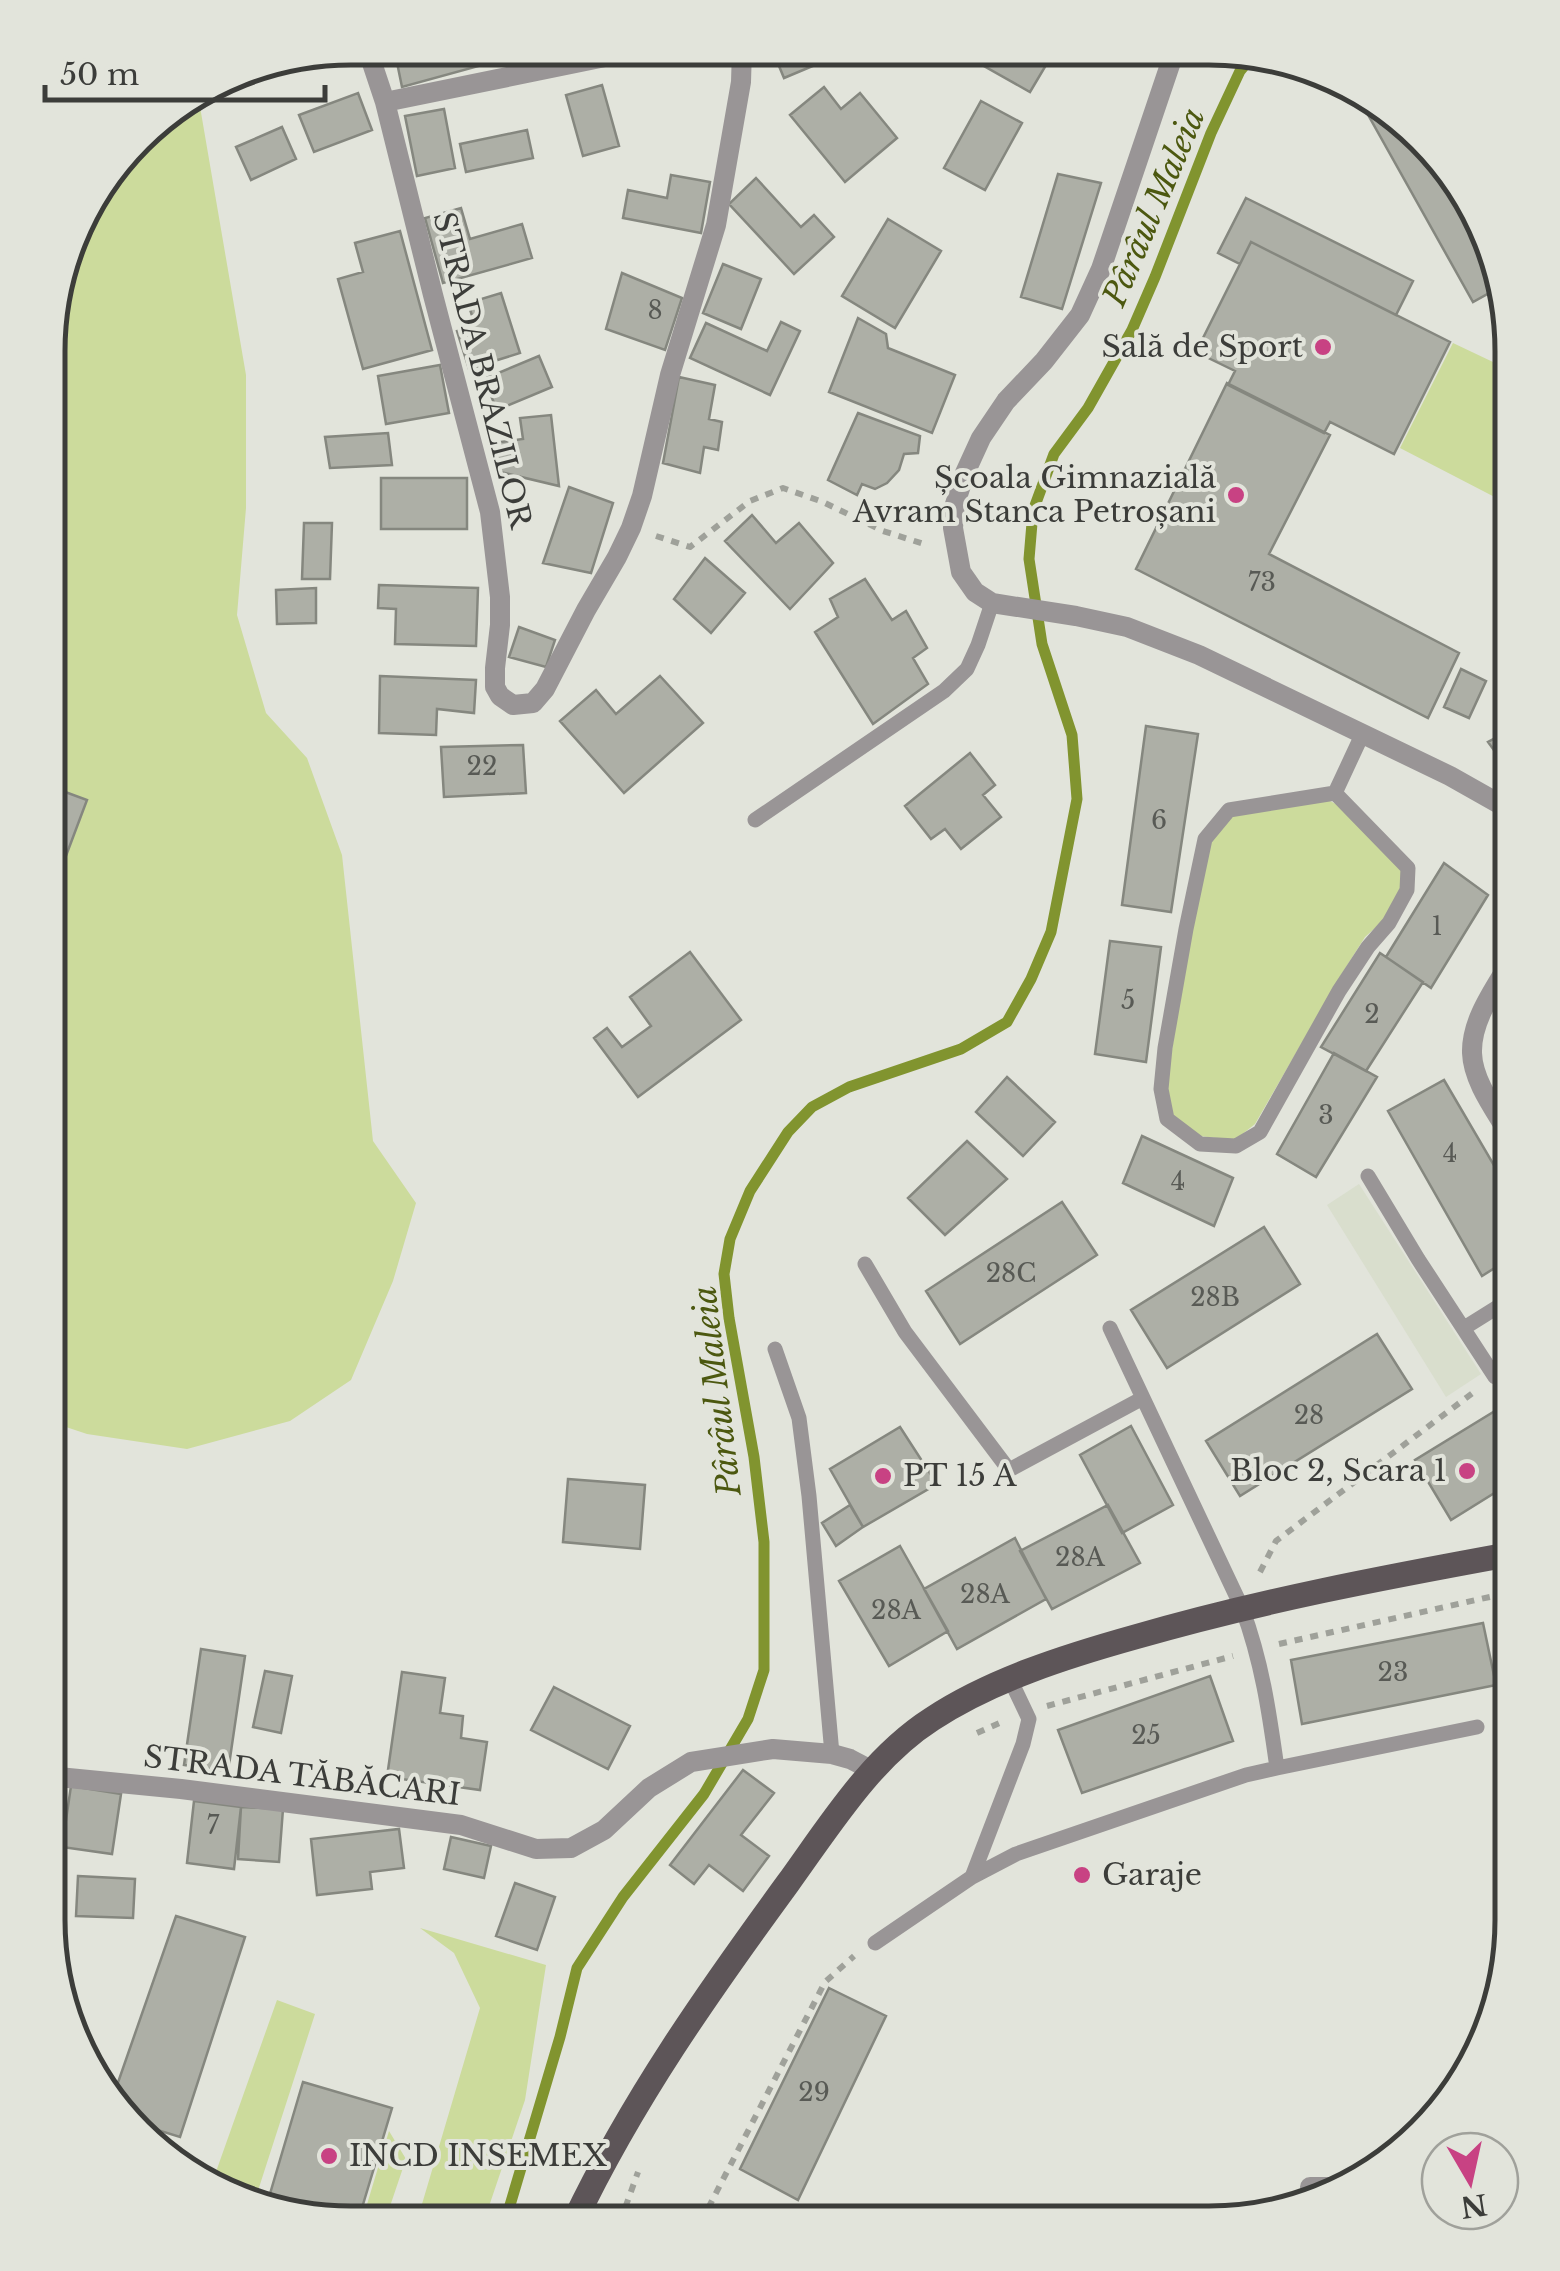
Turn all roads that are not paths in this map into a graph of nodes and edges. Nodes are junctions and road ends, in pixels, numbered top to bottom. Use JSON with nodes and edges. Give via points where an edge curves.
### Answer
{"nodes":[{"id":1,"x":373,"y":65,"type":"edge"},
{"id":2,"x":566,"y":65,"type":"edge"},
{"id":3,"x":741,"y":65,"type":"edge"},
{"id":4,"x":1170,"y":65,"type":"edge"},
{"id":5,"x":386,"y":102,"type":"junction"},
{"id":6,"x":1000,"y":604,"type":"junction"},
{"id":7,"x":1362,"y":735,"type":"junction"},
{"id":8,"x":1335,"y":793,"type":"junction"},
{"id":9,"x":1495,"y":802,"type":"edge"},
{"id":10,"x":755,"y":820,"type":"dead end"},
{"id":11,"x":1495,"y":989,"type":"edge"},
{"id":12,"x":1495,"y":1107,"type":"edge"},
{"id":13,"x":1368,"y":1176,"type":"dead end"},
{"id":14,"x":866,"y":1264,"type":"dead end"},
{"id":15,"x":1494,"y":1309,"type":"edge"},
{"id":16,"x":1110,"y":1328,"type":"dead end"},
{"id":17,"x":1464,"y":1328,"type":"junction"},
{"id":18,"x":774,"y":1349,"type":"dead end"},
{"id":19,"x":1494,"y":1374,"type":"edge"},
{"id":20,"x":1143,"y":1398,"type":"junction"},
{"id":21,"x":1494,"y":1558,"type":"edge"},
{"id":22,"x":1242,"y":1608,"type":"junction"},
{"id":23,"x":1010,"y":1679,"type":"junction"},
{"id":24,"x":1477,"y":1727,"type":"dead end"},
{"id":25,"x":832,"y":1754,"type":"junction"},
{"id":26,"x":1277,"y":1768,"type":"junction"},
{"id":27,"x":874,"y":1771,"type":"junction"},
{"id":28,"x":65,"y":1778,"type":"edge"},
{"id":29,"x":972,"y":1877,"type":"junction"},
{"id":30,"x":875,"y":1942,"type":"road end"},
{"id":31,"x":582,"y":2206,"type":"edge"}],
"edges":[{"from":1,"to":5,"type":"street","name":"STRADA BRAZILOR"},
{"from":2,"to":5,"type":"street"},
{"from":3,"to":5,"type":"street","name":"STRADA BRAZILOR","via":[[716,225],[642,496],[631,528],[533,703],[513,705],[496,686],[500,597],[490,512]]},
{"from":4,"to":6,"type":"street","via":[[1080,315],[981,438],[955,504],[961,572],[975,592]]},
{"from":6,"to":7,"type":"street","via":[[1127,627]]},
{"from":6,"to":10,"type":"lane","via":[[967,670],[944,692]]},
{"from":7,"to":8,"type":"lane"},
{"from":7,"to":9,"type":"street"},
{"from":8,"to":8,"type":"lane","via":[[1408,868],[1407,890],[1339,991],[1260,1132],[1236,1146],[1200,1144],[1167,1119],[1161,1089],[1205,839],[1229,810]]},
{"from":11,"to":12,"type":"street","via":[[1472,1052]]},
{"from":13,"to":17,"type":"lane"},
{"from":14,"to":20,"type":"lane","via":[[904,1332],[1009,1470]]},
{"from":15,"to":17,"type":"lane"},
{"from":16,"to":20,"type":"lane"},
{"from":17,"to":19,"type":"lane"},
{"from":18,"to":25,"type":"lane","via":[[799,1418]]},
{"from":20,"to":22,"type":"lane"},
{"from":21,"to":22,"type":"main road"},
{"from":22,"to":23,"type":"main road"},
{"from":22,"to":26,"type":"lane","via":[[1258,1649]]},
{"from":23,"to":27,"type":"main road","via":[[932,1718]]},
{"from":23,"to":29,"type":"lane","via":[[1029,1720]]},
{"from":24,"to":26,"type":"lane"},
{"from":25,"to":27,"type":"street","name":"STRADA TĂBĂCARI"},
{"from":25,"to":28,"type":"street","name":"STRADA TĂBĂCARI","via":[[773,1749],[691,1762],[572,1848],[536,1849],[461,1824]]},
{"from":26,"to":29,"type":"lane","via":[[1016,1854]]},
{"from":27,"to":31,"type":"main road","via":[[668,2054]]},
{"from":29,"to":30,"type":"lane"}]}
